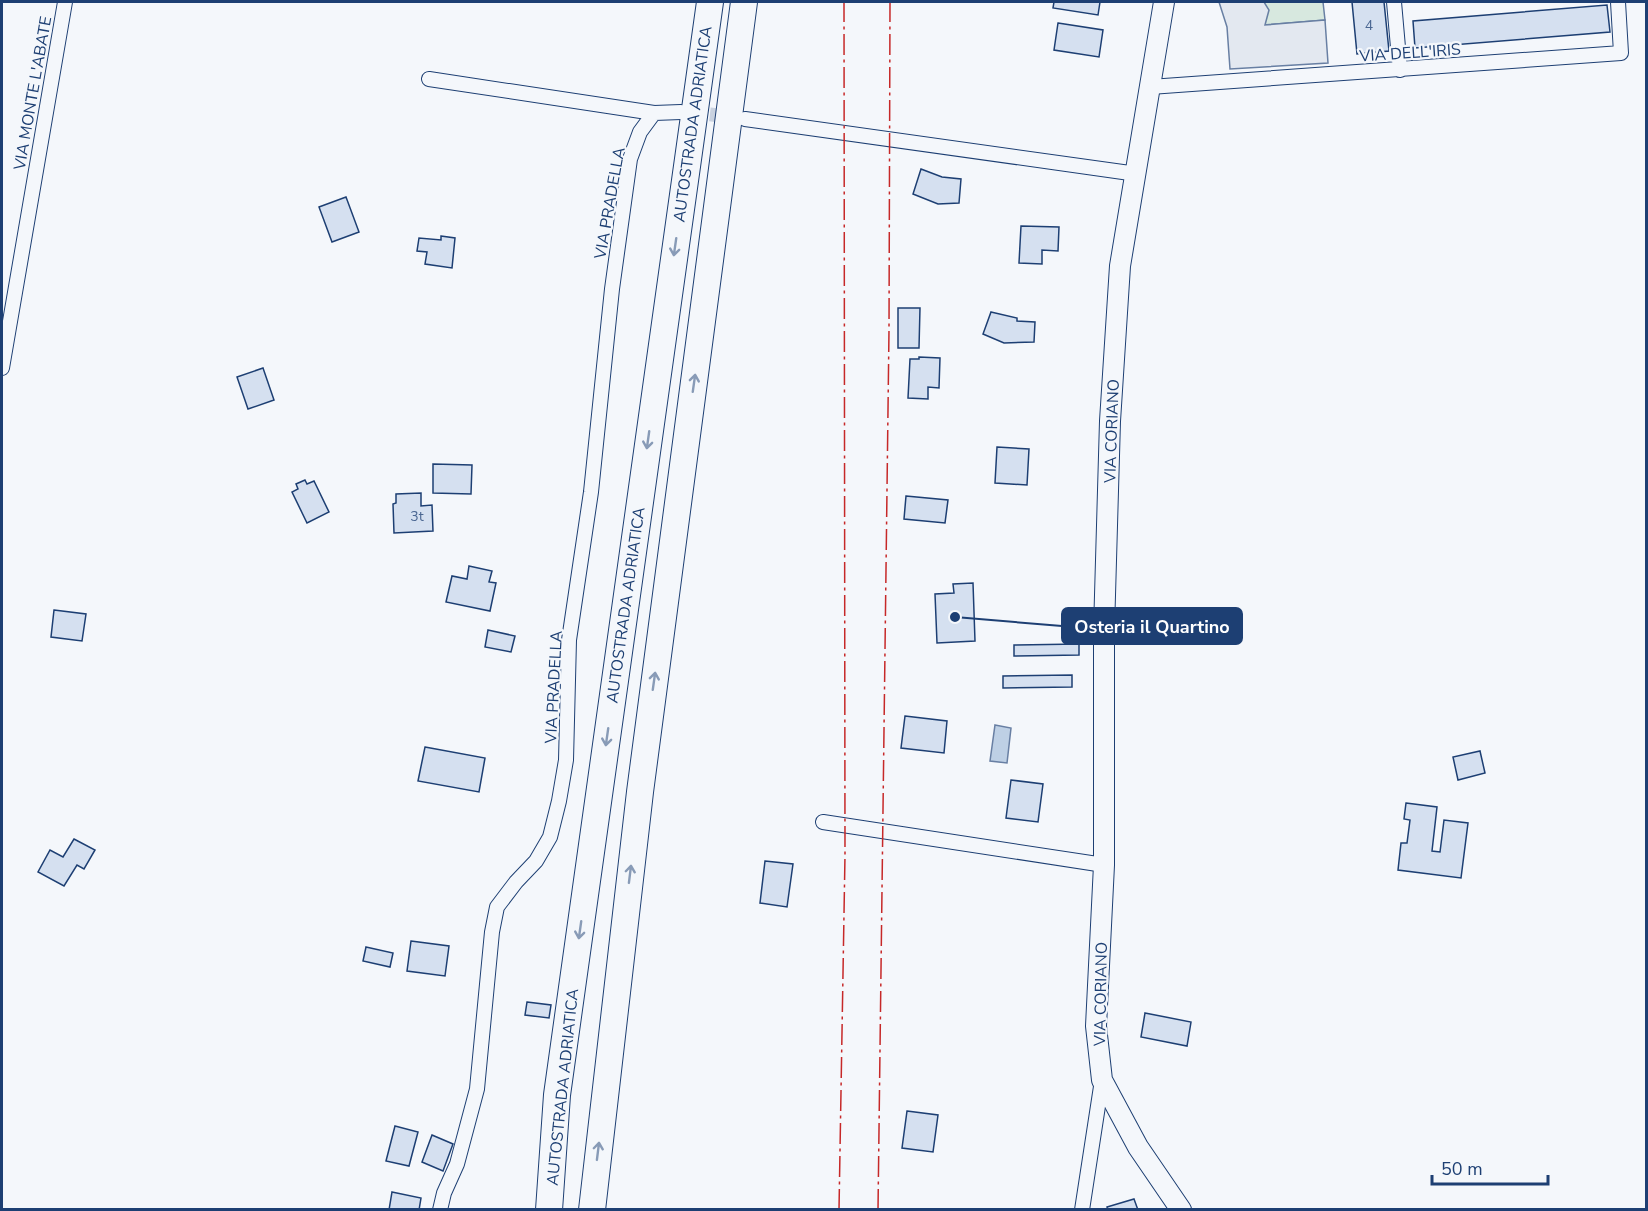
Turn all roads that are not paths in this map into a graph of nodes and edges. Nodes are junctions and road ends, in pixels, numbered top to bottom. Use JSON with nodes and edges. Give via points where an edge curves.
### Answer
{"nodes":[{"id":1,"x":65,"y":2,"type":"edge"},
{"id":2,"x":710,"y":2,"type":"edge"},
{"id":3,"x":744,"y":2,"type":"edge"},
{"id":4,"x":1164,"y":2,"type":"edge"},
{"id":5,"x":1394,"y":2,"type":"edge"},
{"id":6,"x":1618,"y":2,"type":"edge"},
{"id":7,"x":1400,"y":70,"type":"junction"},
{"id":8,"x":429,"y":79,"type":"dead end"},
{"id":9,"x":1150,"y":87,"type":"junction"},
{"id":10,"x":681,"y":111,"type":"tunnel mouth"},
{"id":11,"x":654,"y":113,"type":"junction"},
{"id":12,"x":745,"y":119,"type":"tunnel mouth"},
{"id":13,"x":1137,"y":174,"type":"junction"},
{"id":14,"x":2,"y":368,"type":"edge"},
{"id":15,"x":823,"y":822,"type":"dead end"},
{"id":16,"x":1104,"y":865,"type":"junction"},
{"id":17,"x":1102,"y":1080,"type":"junction"},
{"id":18,"x":440,"y":1209,"type":"edge"},
{"id":19,"x":549,"y":1209,"type":"edge"},
{"id":20,"x":592,"y":1209,"type":"edge"},
{"id":21,"x":1082,"y":1209,"type":"edge"},
{"id":22,"x":1181,"y":1209,"type":"edge"}],
"edges":[{"from":1,"to":14,"type":"street","name":"VIA MONTE L'ABATE"},
{"from":2,"to":19,"type":"highway","name":"AUTOSTRADA ADRIATICA","one_way":true,"via":[[557,1095]]},
{"from":20,"to":3,"type":"highway","one_way":true,"via":[[640,792]]},
{"from":4,"to":9,"type":"main road","name":"VIA CORIANO"},
{"from":5,"to":7,"type":"street"},
{"from":6,"to":7,"type":"street","name":"VIA DELL'IRIS","via":[[1621,53]]},
{"from":7,"to":9,"type":"street","name":"VIA DELL'IRIS"},
{"from":8,"to":11,"type":"street"},
{"from":9,"to":13,"type":"main road","name":"VIA CORIANO"},
{"from":10,"to":11,"type":"street"},
{"from":11,"to":18,"type":"street","name":"VIA PRADELLA","via":[[640,132],[630,159],[612,289],[591,492],[569,640],[566,760],[559,801],[550,837],[537,861],[498,907],[492,932],[477,1089]]},
{"from":12,"to":13,"type":"street"},
{"from":13,"to":16,"type":"main road","name":"VIA CORIANO","via":[[1120,266],[1110,421],[1104,630]]},
{"from":15,"to":16,"type":"street"},
{"from":16,"to":17,"type":"main road","name":"VIA CORIANO","via":[[1096,1026]]},
{"from":17,"to":21,"type":"street"},
{"from":17,"to":22,"type":"main road","name":"VIA CORIANO","via":[[1138,1147]]}]}
